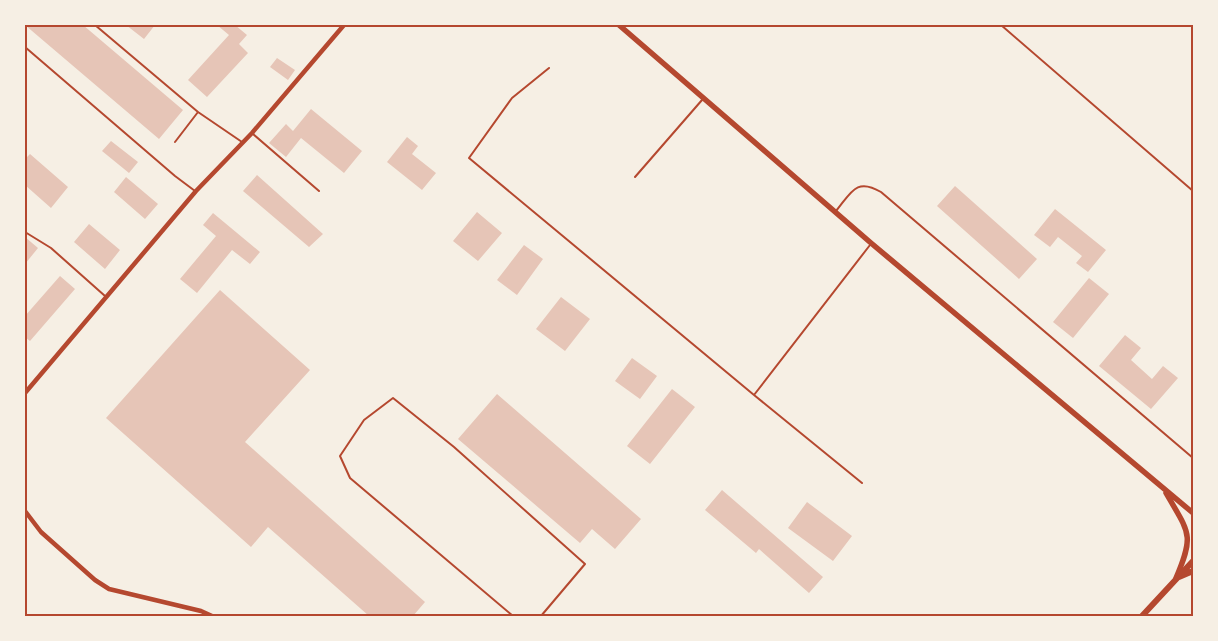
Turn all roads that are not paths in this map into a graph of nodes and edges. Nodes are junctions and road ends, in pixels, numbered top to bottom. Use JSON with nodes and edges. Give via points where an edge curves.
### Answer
{"nodes":[{"id":1,"x":95,"y":25,"type":"edge"},
{"id":2,"x":344,"y":25,"type":"edge"},
{"id":3,"x":619,"y":25,"type":"edge"},
{"id":4,"x":1001,"y":25,"type":"edge"},
{"id":5,"x":25,"y":47,"type":"edge"},
{"id":6,"x":549,"y":68,"type":"dead end"},
{"id":7,"x":704,"y":98,"type":"junction"},
{"id":8,"x":198,"y":112,"type":"junction"},
{"id":9,"x":252,"y":133,"type":"junction"},
{"id":10,"x":175,"y":142,"type":"dead end"},
{"id":11,"x":242,"y":142,"type":"junction"},
{"id":12,"x":635,"y":177,"type":"dead end"},
{"id":13,"x":196,"y":191,"type":"junction"},
{"id":14,"x":319,"y":191,"type":"dead end"},
{"id":15,"x":1193,"y":191,"type":"edge"},
{"id":16,"x":835,"y":212,"type":"junction"},
{"id":17,"x":25,"y":232,"type":"edge"},
{"id":18,"x":872,"y":244,"type":"junction"},
{"id":19,"x":106,"y":297,"type":"junction"},
{"id":20,"x":25,"y":393,"type":"edge"},
{"id":21,"x":754,"y":395,"type":"junction"},
{"id":22,"x":1193,"y":458,"type":"edge"},
{"id":23,"x":862,"y":483,"type":"dead end"},
{"id":24,"x":1164,"y":489,"type":"junction"},
{"id":25,"x":25,"y":511,"type":"edge"},
{"id":26,"x":1193,"y":513,"type":"edge"},
{"id":27,"x":1193,"y":561,"type":"edge"},
{"id":28,"x":1193,"y":571,"type":"edge"},
{"id":29,"x":1176,"y":578,"type":"junction"},
{"id":30,"x":212,"y":616,"type":"edge"},
{"id":31,"x":513,"y":616,"type":"edge"},
{"id":32,"x":541,"y":616,"type":"edge"},
{"id":33,"x":1142,"y":616,"type":"edge"}],
"edges":[{"from":1,"to":8,"type":"lane"},
{"from":2,"to":9,"type":"street"},
{"from":3,"to":7,"type":"street"},
{"from":4,"to":15,"type":"lane"},
{"from":5,"to":13,"type":"lane"},
{"from":6,"to":21,"type":"lane","via":[[512,98],[469,158]]},
{"from":7,"to":12,"type":"lane"},
{"from":7,"to":16,"type":"street"},
{"from":8,"to":10,"type":"lane"},
{"from":8,"to":11,"type":"lane"},
{"from":9,"to":11,"type":"street"},
{"from":9,"to":14,"type":"lane"},
{"from":11,"to":13,"type":"street"},
{"from":13,"to":19,"type":"street"},
{"from":16,"to":18,"type":"street"},
{"from":16,"to":22,"type":"lane","via":[[863,185],[881,192]]},
{"from":17,"to":19,"type":"lane","via":[[51,248]]},
{"from":18,"to":21,"type":"lane"},
{"from":18,"to":24,"type":"street"},
{"from":19,"to":20,"type":"street"},
{"from":21,"to":23,"type":"lane"},
{"from":24,"to":26,"type":"street"},
{"from":24,"to":29,"type":"street","via":[[1188,536],[1186,556]]},
{"from":25,"to":30,"type":"street","via":[[41,532],[95,580],[109,588]]},
{"from":27,"to":29,"type":"main road"},
{"from":28,"to":29,"type":"main road"},
{"from":29,"to":33,"type":"main road"},
{"from":31,"to":32,"type":"lane","via":[[350,478],[340,456],[364,420],[393,398],[454,447],[585,564]]}]}
